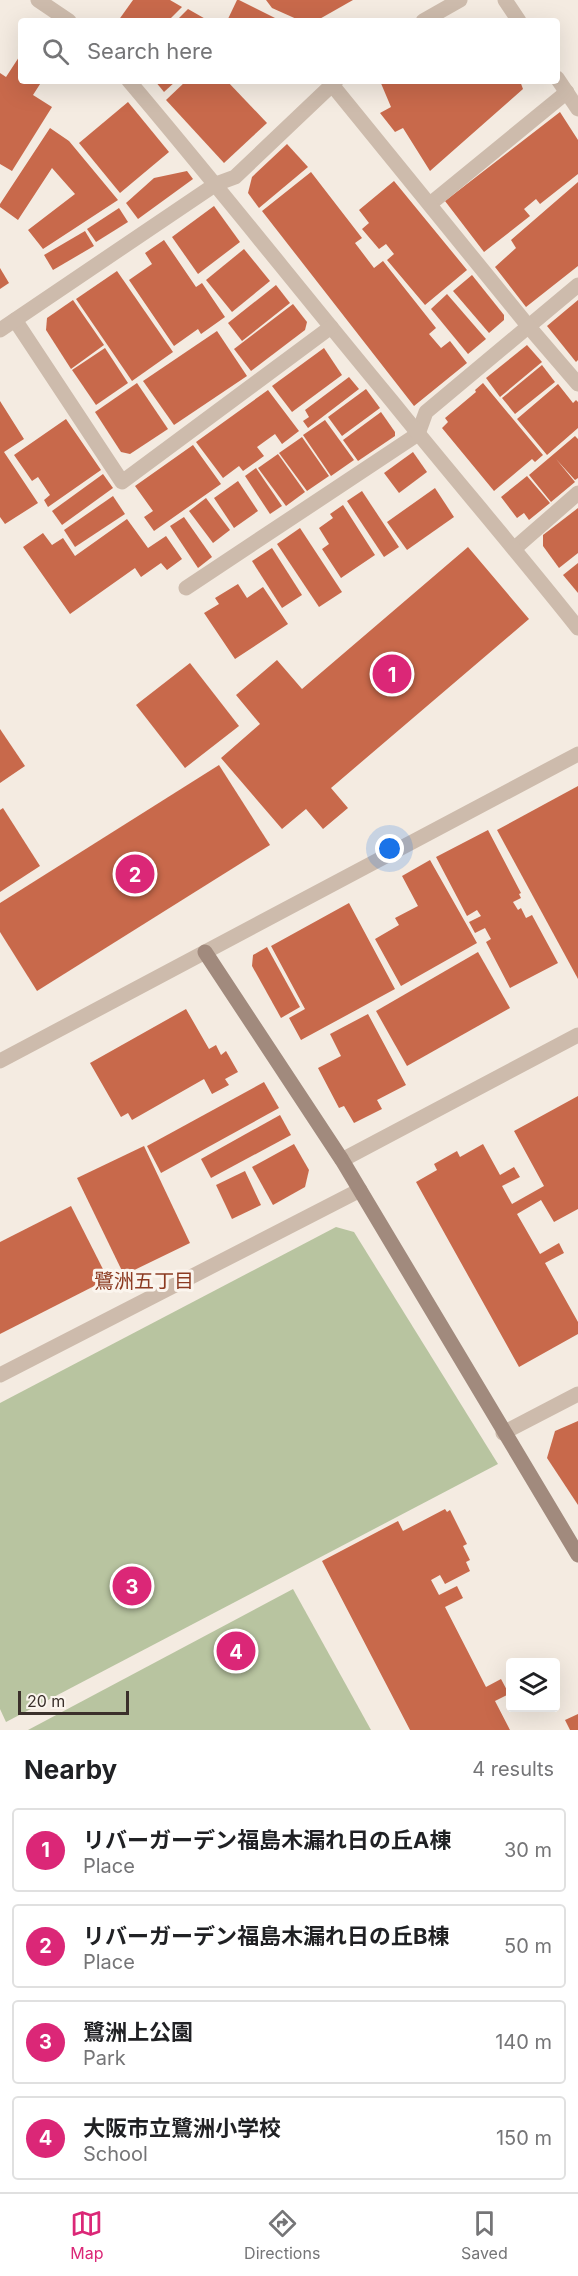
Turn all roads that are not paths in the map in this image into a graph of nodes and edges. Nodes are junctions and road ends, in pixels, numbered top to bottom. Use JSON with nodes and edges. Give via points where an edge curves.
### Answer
{"nodes":[{"id":1,"x":38,"y":0,"type":"edge"},
{"id":2,"x":460,"y":0,"type":"edge"},
{"id":3,"x":505,"y":0,"type":"edge"},
{"id":4,"x":65,"y":18,"type":"edge"},
{"id":5,"x":428,"y":18,"type":"edge"},
{"id":6,"x":517,"y":18,"type":"edge"},
{"id":7,"x":560,"y":82,"type":"edge"},
{"id":8,"x":132,"y":84,"type":"edge"},
{"id":9,"x":334,"y":84,"type":"edge"},
{"id":10,"x":336,"y":84,"type":"edge"},
{"id":11,"x":567,"y":92,"type":"junction"},
{"id":12,"x":578,"y":109,"type":"edge"},
{"id":13,"x":216,"y":184,"type":"junction"},
{"id":14,"x":430,"y":204,"type":"junction"},
{"id":15,"x":578,"y":285,"type":"edge"},
{"id":16,"x":15,"y":320,"type":"junction"},
{"id":17,"x":331,"y":327,"type":"junction"},
{"id":18,"x":529,"y":327,"type":"junction"},
{"id":19,"x":0,"y":330,"type":"edge"},
{"id":20,"x":578,"y":384,"type":"edge"},
{"id":21,"x":418,"y":434,"type":"junction"},
{"id":22,"x":578,"y":493,"type":"edge"},
{"id":23,"x":515,"y":548,"type":"junction"},
{"id":24,"x":186,"y":588,"type":"dead end"},
{"id":25,"x":578,"y":628,"type":"edge"},
{"id":26,"x":578,"y":754,"type":"edge"},
{"id":27,"x":205,"y":952,"type":"junction"},
{"id":28,"x":578,"y":1035,"type":"edge"},
{"id":29,"x":0,"y":1061,"type":"edge"},
{"id":30,"x":342,"y":1160,"type":"junction"},
{"id":31,"x":360,"y":1190,"type":"junction"},
{"id":32,"x":0,"y":1375,"type":"edge"},
{"id":33,"x":578,"y":1394,"type":"edge"},
{"id":34,"x":503,"y":1433,"type":"junction"},
{"id":35,"x":578,"y":1556,"type":"edge"}],
"edges":[{"from":1,"to":4,"type":"street"},
{"from":2,"to":5,"type":"street"},
{"from":3,"to":6,"type":"street"},
{"from":7,"to":11,"type":"street"},
{"from":8,"to":13,"type":"street"},
{"from":9,"to":13,"type":"street","via":[[235,177]]},
{"from":10,"to":14,"type":"street"},
{"from":11,"to":12,"type":"street"},
{"from":11,"to":14,"type":"street"},
{"from":13,"to":16,"type":"street"},
{"from":13,"to":17,"type":"street"},
{"from":14,"to":18,"type":"street"},
{"from":15,"to":18,"type":"street"},
{"from":16,"to":17,"type":"street","via":[[122,482]]},
{"from":16,"to":19,"type":"street"},
{"from":17,"to":21,"type":"street"},
{"from":18,"to":20,"type":"street"},
{"from":18,"to":21,"type":"street","via":[[426,412]]},
{"from":21,"to":23,"type":"street"},
{"from":21,"to":24,"type":"street"},
{"from":22,"to":23,"type":"street"},
{"from":23,"to":25,"type":"street"},
{"from":26,"to":27,"type":"street"},
{"from":27,"to":29,"type":"street"},
{"from":27,"to":30,"type":"street"},
{"from":28,"to":30,"type":"street"},
{"from":30,"to":31,"type":"street"},
{"from":31,"to":32,"type":"street"},
{"from":31,"to":34,"type":"street"},
{"from":33,"to":34,"type":"street"},
{"from":34,"to":35,"type":"street"}]}
